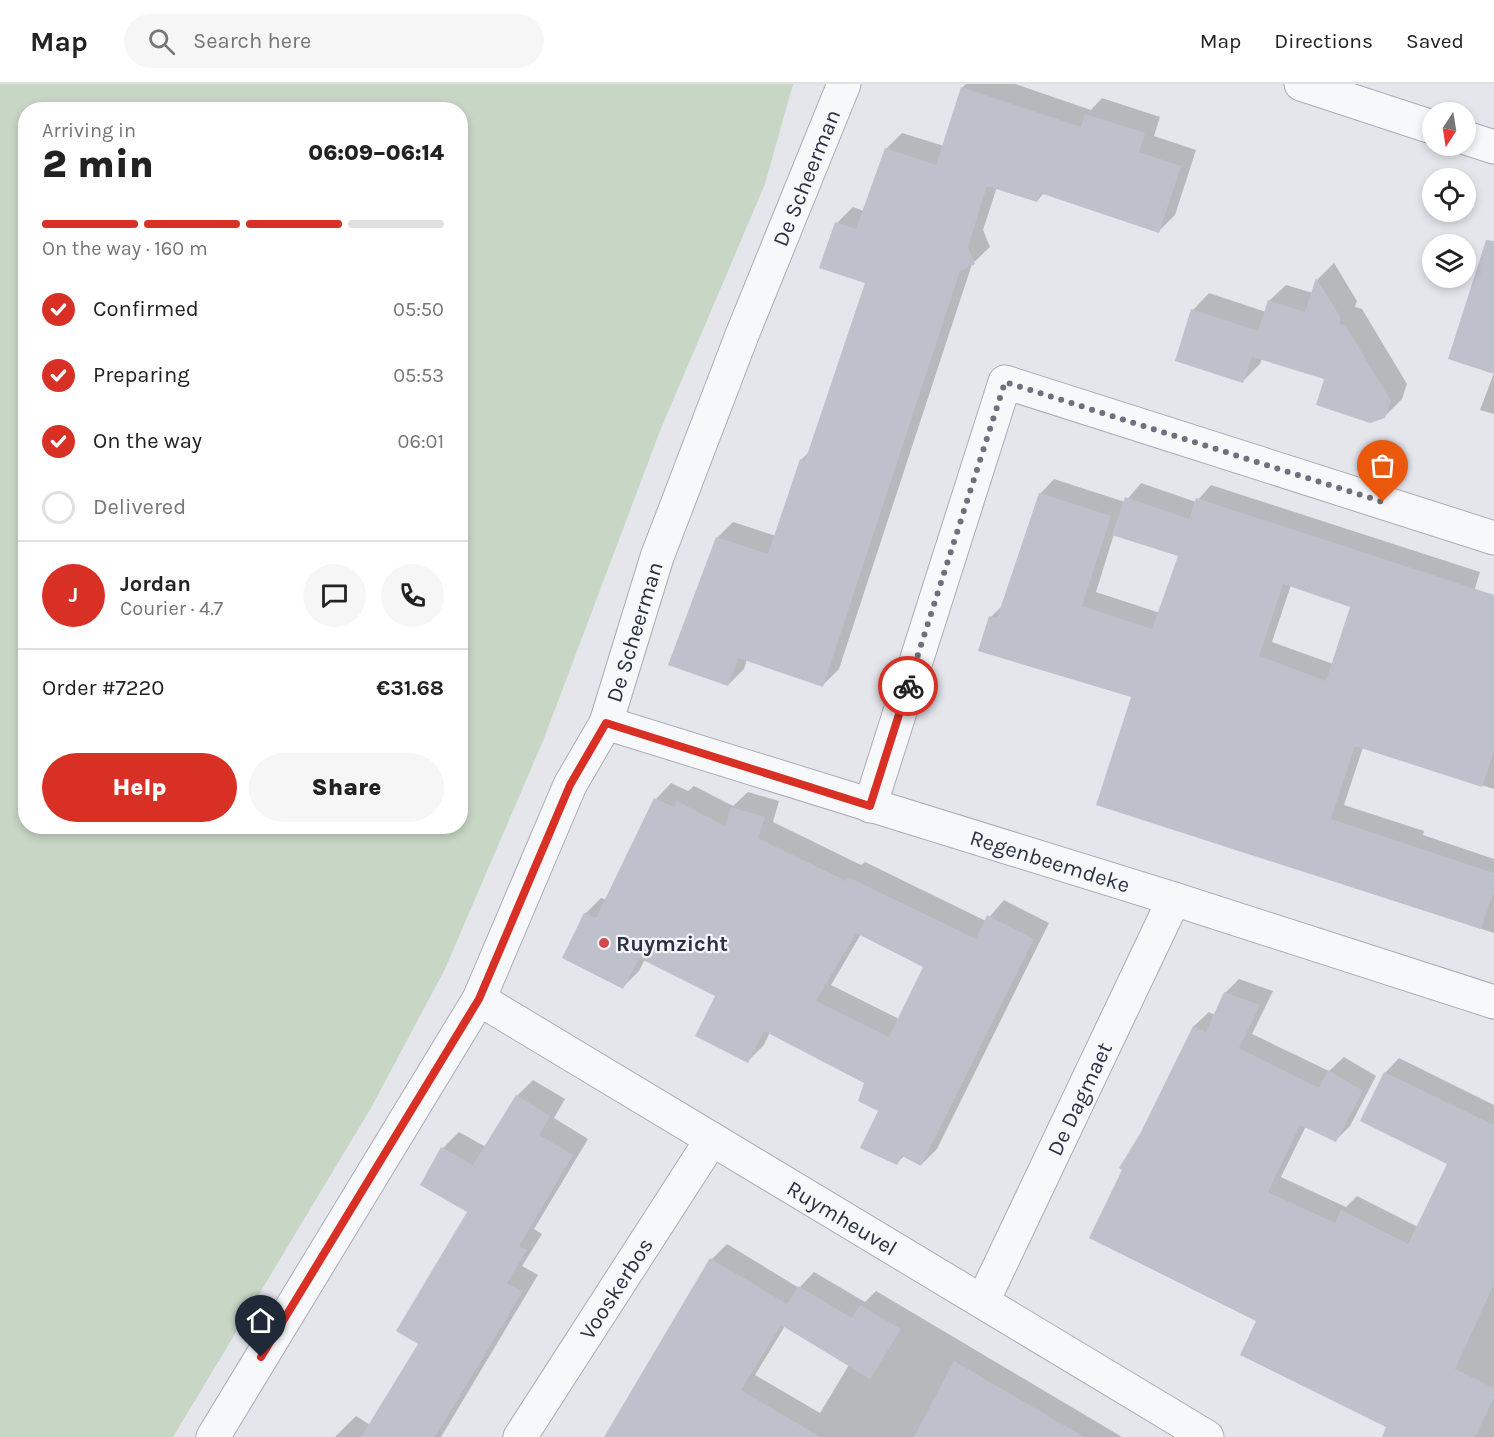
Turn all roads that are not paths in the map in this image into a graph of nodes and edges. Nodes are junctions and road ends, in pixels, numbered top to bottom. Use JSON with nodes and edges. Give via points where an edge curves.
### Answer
{"nodes":[{"id":1,"x":844,"y":84,"type":"edge"},
{"id":2,"x":1301,"y":84,"type":"edge"},
{"id":3,"x":1422,"y":124,"type":"edge"},
{"id":4,"x":1476,"y":141,"type":"edge"},
{"id":5,"x":1494,"y":147,"type":"edge"},
{"id":6,"x":1494,"y":538,"type":"edge"},
{"id":7,"x":606,"y":723,"type":"junction"},
{"id":8,"x":870,"y":806,"type":"junction"},
{"id":9,"x":1174,"y":899,"type":"junction"},
{"id":10,"x":479,"y":999,"type":"junction"},
{"id":11,"x":1494,"y":1002,"type":"edge"},
{"id":12,"x":712,"y":1139,"type":"junction"},
{"id":13,"x":983,"y":1301,"type":"junction"},
{"id":14,"x":213,"y":1437,"type":"edge"},
{"id":15,"x":520,"y":1437,"type":"edge"},
{"id":16,"x":1207,"y":1437,"type":"edge"}],
"edges":[{"from":1,"to":7,"type":"street","name":"De Scheerman","via":[[657,557]]},
{"from":2,"to":3,"type":"street"},
{"from":4,"to":5,"type":"street"},
{"from":6,"to":8,"type":"street","via":[[1005,382]]},
{"from":7,"to":8,"type":"street","name":"Regenbeemdeke"},
{"from":7,"to":10,"type":"street","name":"De Scheerman","via":[[570,785]]},
{"from":8,"to":9,"type":"street","name":"Regenbeemdeke"},
{"from":9,"to":11,"type":"street","name":"Regenbeemdeke"},
{"from":9,"to":13,"type":"street","name":"De Dagmaet"},
{"from":10,"to":12,"type":"street","name":"Ruymheuvel"},
{"from":10,"to":14,"type":"street","name":"De Scheerman"},
{"from":12,"to":13,"type":"street","name":"Ruymheuvel"},
{"from":12,"to":15,"type":"street","name":"Vooskerbos"},
{"from":13,"to":16,"type":"street","name":"Ruymheuvel"}]}
